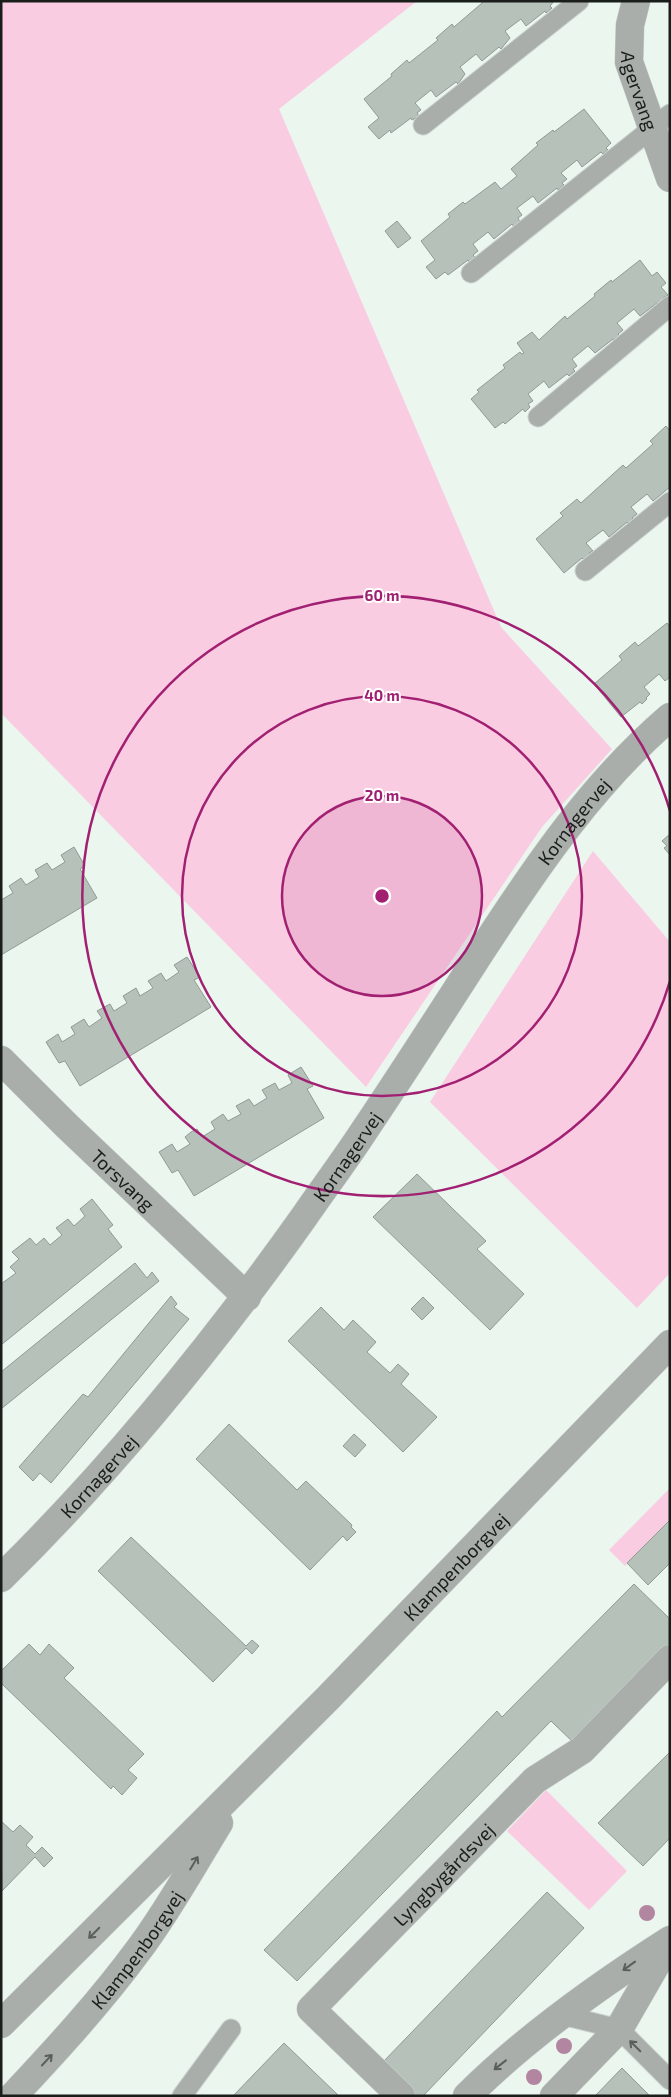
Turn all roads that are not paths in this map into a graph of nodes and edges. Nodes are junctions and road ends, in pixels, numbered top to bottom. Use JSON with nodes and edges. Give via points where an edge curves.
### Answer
{"nodes":[{"id":1,"x":578,"y":1,"type":"edge"},
{"id":2,"x":636,"y":1,"type":"edge"},
{"id":3,"x":660,"y":121,"type":"edge"},
{"id":4,"x":423,"y":125,"type":"dead end"},
{"id":5,"x":670,"y":178,"type":"edge"},
{"id":6,"x":471,"y":273,"type":"dead end"},
{"id":7,"x":670,"y":306,"type":"edge"},
{"id":8,"x":538,"y":417,"type":"dead end"},
{"id":9,"x":670,"y":502,"type":"edge"},
{"id":10,"x":585,"y":571,"type":"dead end"},
{"id":11,"x":670,"y":718,"type":"edge"},
{"id":12,"x":1,"y":1060,"type":"edge"},
{"id":13,"x":247,"y":1297,"type":"junction"},
{"id":14,"x":670,"y":1344,"type":"edge"},
{"id":15,"x":1,"y":1578,"type":"edge"},
{"id":16,"x":670,"y":1660,"type":"edge"},
{"id":17,"x":240,"y":1787,"type":"junction"},
{"id":18,"x":670,"y":1941,"type":"edge"},
{"id":19,"x":562,"y":2016,"type":"junction"},
{"id":20,"x":1,"y":2024,"type":"edge"},
{"id":21,"x":231,"y":2029,"type":"dead end"},
{"id":22,"x":619,"y":2029,"type":"junction"},
{"id":23,"x":670,"y":2080,"type":"edge"},
{"id":24,"x":14,"y":2096,"type":"edge"},
{"id":25,"x":182,"y":2096,"type":"edge"},
{"id":26,"x":401,"y":2096,"type":"edge"},
{"id":27,"x":467,"y":2096,"type":"edge"},
{"id":28,"x":554,"y":2096,"type":"edge"}],
"edges":[{"from":1,"to":4,"type":"lane"},
{"from":2,"to":3,"type":"street","name":"Agervang","via":[[630,25],[629,62]]},
{"from":3,"to":5,"type":"street","name":"Agervang"},
{"from":3,"to":6,"type":"lane"},
{"from":7,"to":8,"type":"lane"},
{"from":9,"to":10,"type":"lane"},
{"from":11,"to":13,"type":"street","name":"Kornagervej","via":[[645,738],[589,798],[536,868],[364,1132]]},
{"from":12,"to":13,"type":"street","name":"Torsvang"},
{"from":13,"to":15,"type":"street","name":"Kornagervej","via":[[128,1442]]},
{"from":14,"to":17,"type":"street","name":"Klampenborgvej"},
{"from":16,"to":26,"type":"street","name":"Lyngbygårdsvej","via":[[582,1750],[535,1780],[311,2010]]},
{"from":17,"to":20,"type":"street","name":"Klampenborgvej","one_way":true},
{"from":24,"to":17,"type":"street","name":"Klampenborgvej","one_way":true,"via":[[76,2030],[141,1947]]},
{"from":18,"to":19,"type":"street","one_way":true},
{"from":18,"to":22,"type":"street"},
{"from":19,"to":22,"type":"lane"},
{"from":19,"to":27,"type":"street","one_way":true,"via":[[490,2072]]},
{"from":21,"to":25,"type":"lane"},
{"from":23,"to":22,"type":"lane","one_way":true},
{"from":22,"to":28,"type":"street"}]}
